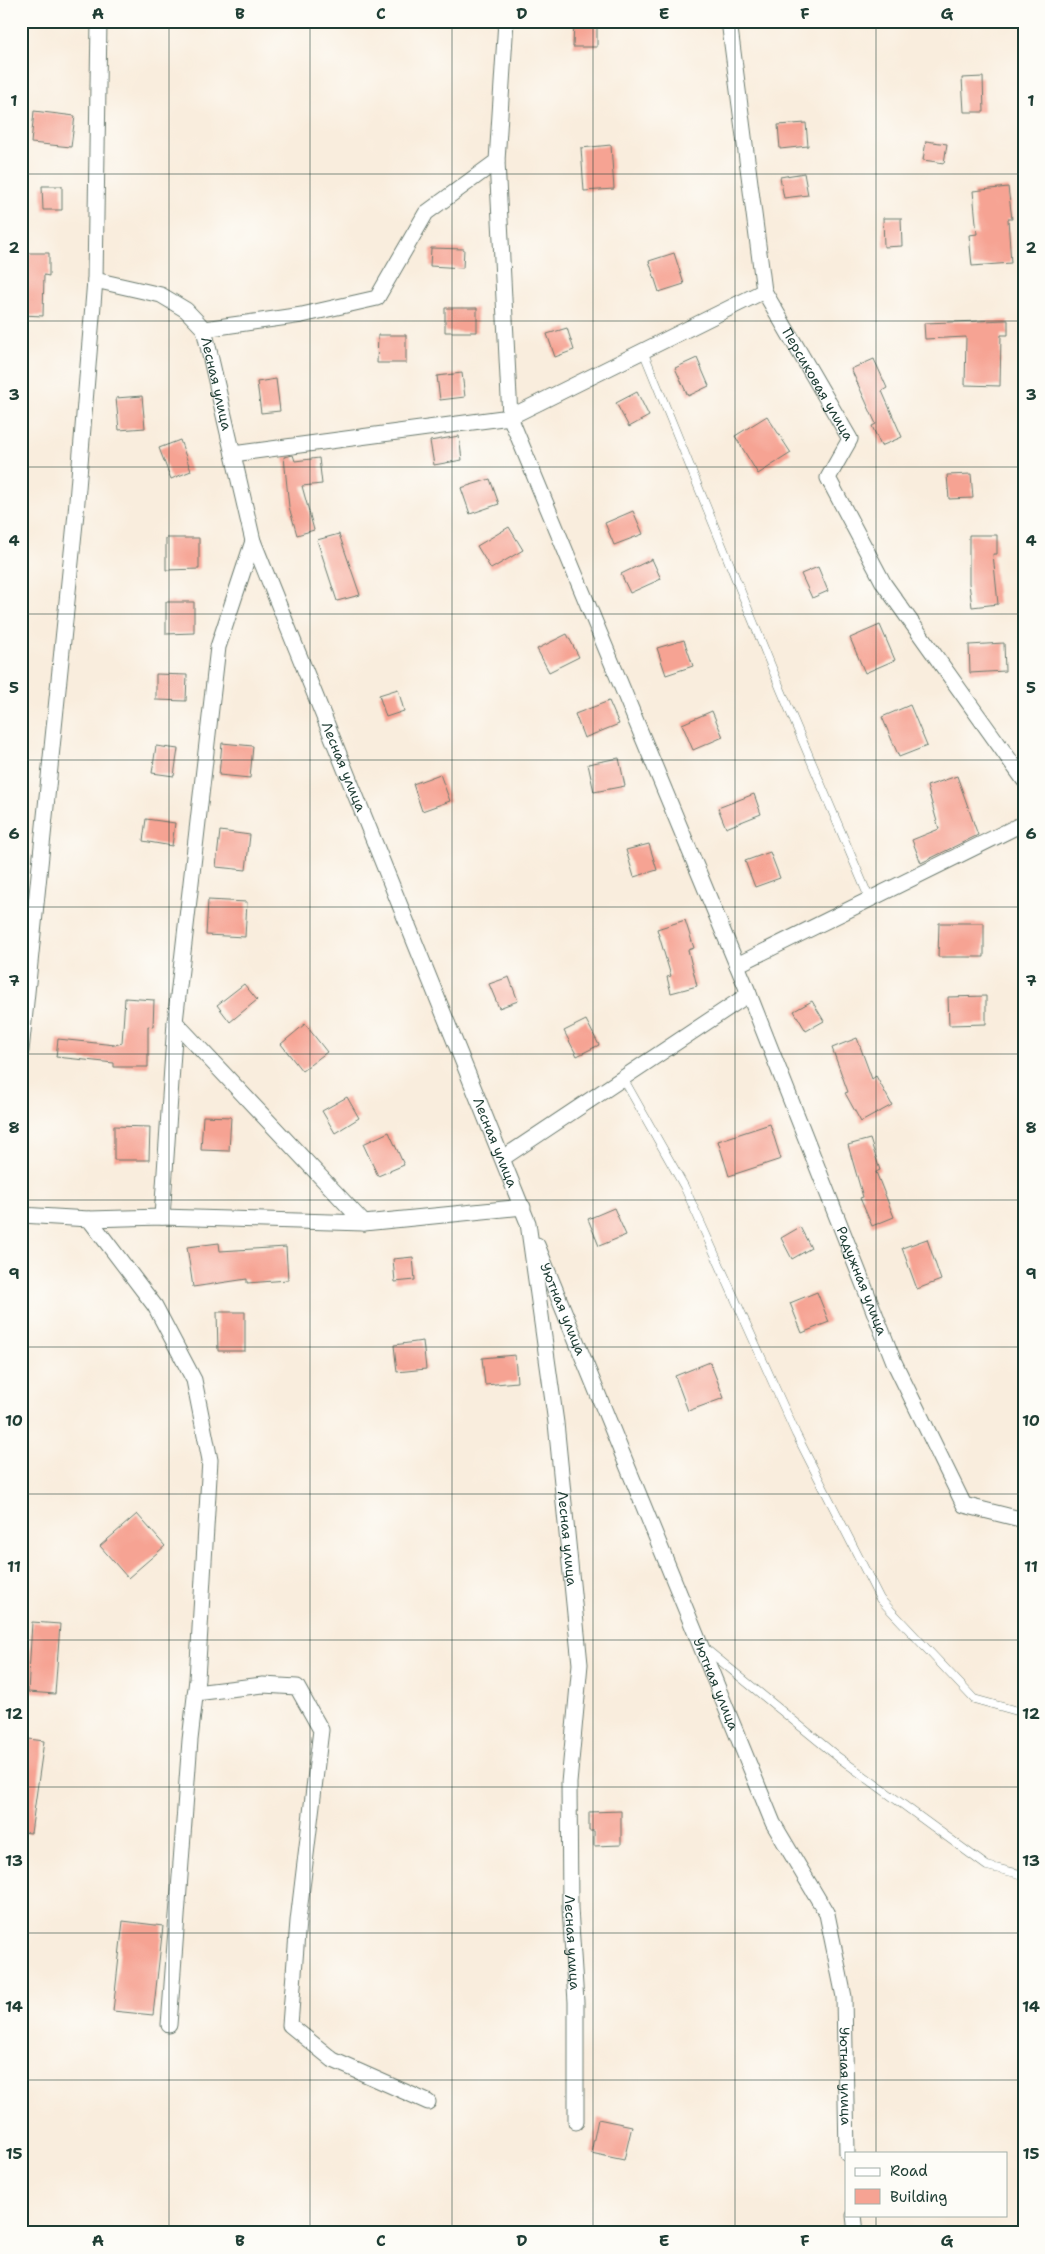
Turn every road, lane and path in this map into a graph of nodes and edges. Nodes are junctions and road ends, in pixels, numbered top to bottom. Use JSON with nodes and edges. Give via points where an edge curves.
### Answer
{"nodes":[{"id":1,"x":99,"y":21,"type":"edge"},
{"id":2,"x":506,"y":21,"type":"edge"},
{"id":3,"x":729,"y":21,"type":"edge"},
{"id":4,"x":497,"y":161,"type":"junction"},
{"id":5,"x":95,"y":280,"type":"junction"},
{"id":6,"x":764,"y":290,"type":"junction"},
{"id":7,"x":204,"y":329,"type":"junction"},
{"id":8,"x":643,"y":351,"type":"junction"},
{"id":9,"x":510,"y":417,"type":"junction"},
{"id":10,"x":233,"y":454,"type":"junction"},
{"id":11,"x":254,"y":541,"type":"junction"},
{"id":12,"x":1024,"y":780,"type":"edge"},
{"id":13,"x":1024,"y":823,"type":"edge"},
{"id":14,"x":870,"y":900,"type":"junction"},
{"id":15,"x":737,"y":965,"type":"junction"},
{"id":16,"x":749,"y":994,"type":"junction"},
{"id":17,"x":175,"y":1022,"type":"junction"},
{"id":18,"x":21,"y":1051,"type":"edge"},
{"id":19,"x":623,"y":1078,"type":"junction"},
{"id":20,"x":503,"y":1158,"type":"junction"},
{"id":21,"x":522,"y":1207,"type":"junction"},
{"id":22,"x":21,"y":1215,"type":"edge"},
{"id":23,"x":162,"y":1217,"type":"junction"},
{"id":24,"x":89,"y":1219,"type":"junction"},
{"id":25,"x":364,"y":1223,"type":"junction"},
{"id":26,"x":528,"y":1223,"type":"junction"},
{"id":27,"x":1024,"y":1520,"type":"edge"},
{"id":28,"x":698,"y":1643,"type":"junction"},
{"id":29,"x":195,"y":1693,"type":"junction"},
{"id":30,"x":1024,"y":1713,"type":"edge"},
{"id":31,"x":1024,"y":1875,"type":"edge"},
{"id":32,"x":169,"y":2025,"type":"dead end"},
{"id":33,"x":428,"y":2102,"type":"dead end"},
{"id":34,"x":576,"y":2122,"type":"dead end"},
{"id":35,"x":847,"y":2152,"type":"edge"},
{"id":36,"x":854,"y":2216,"type":"edge"},
{"id":37,"x":856,"y":2233,"type":"edge"}],
"edges":[{"from":1,"to":5,"type":"street"},
{"from":2,"to":4,"type":"street"},
{"from":3,"to":6,"type":"street","name":"Персиковая улица"},
{"from":4,"to":7,"type":"street","via":[[426,213],[377,298],[302,315]]},
{"from":4,"to":9,"type":"street"},
{"from":5,"to":7,"type":"street","name":"Лесная улица","via":[[161,295],[186,310]]},
{"from":5,"to":18,"type":"street","via":[[76,513]]},
{"from":6,"to":8,"type":"street"},
{"from":6,"to":12,"type":"street","name":"Персиковая улица","via":[[850,440],[828,478],[884,584]]},
{"from":7,"to":10,"type":"street","name":"Лесная улица"},
{"from":8,"to":9,"type":"street"},
{"from":8,"to":14,"type":"lane"},
{"from":9,"to":10,"type":"street"},
{"from":9,"to":15,"type":"street"},
{"from":10,"to":11,"type":"street","name":"Лесная улица"},
{"from":11,"to":17,"type":"street","via":[[218,647]]},
{"from":11,"to":20,"type":"street","name":"Лесная улица"},
{"from":13,"to":14,"type":"street"},
{"from":14,"to":15,"type":"street"},
{"from":15,"to":16,"type":"street"},
{"from":16,"to":19,"type":"street"},
{"from":16,"to":27,"type":"street","name":"Радужная улица","via":[[894,1362],[964,1505]]},
{"from":17,"to":23,"type":"street"},
{"from":17,"to":25,"type":"street"},
{"from":19,"to":20,"type":"street"},
{"from":19,"to":30,"type":"lane","via":[[684,1186],[796,1434],[880,1599],[974,1698]]},
{"from":20,"to":21,"type":"street","name":"Лесная улица"},
{"from":21,"to":25,"type":"street"},
{"from":21,"to":26,"type":"street","name":"Лесная улица"},
{"from":22,"to":24,"type":"street"},
{"from":23,"to":24,"type":"street"},
{"from":23,"to":25,"type":"street"},
{"from":24,"to":29,"type":"street","via":[[155,1306],[194,1380],[210,1460]]},
{"from":26,"to":28,"type":"street","name":"Уютная улица"},
{"from":26,"to":34,"type":"street","name":"Лесная улица","via":[[556,1423],[580,1664],[569,1783]]},
{"from":28,"to":31,"type":"lane","via":[[838,1757],[987,1866]]},
{"from":28,"to":35,"type":"street","name":"Уютная улица","via":[[773,1823],[827,1914],[844,1997]]},
{"from":29,"to":32,"type":"street"},
{"from":29,"to":33,"type":"street","via":[[263,1685],[297,1687],[321,1730],[298,1921],[290,2025],[333,2060]]},
{"from":36,"to":37,"type":"street"}]}
